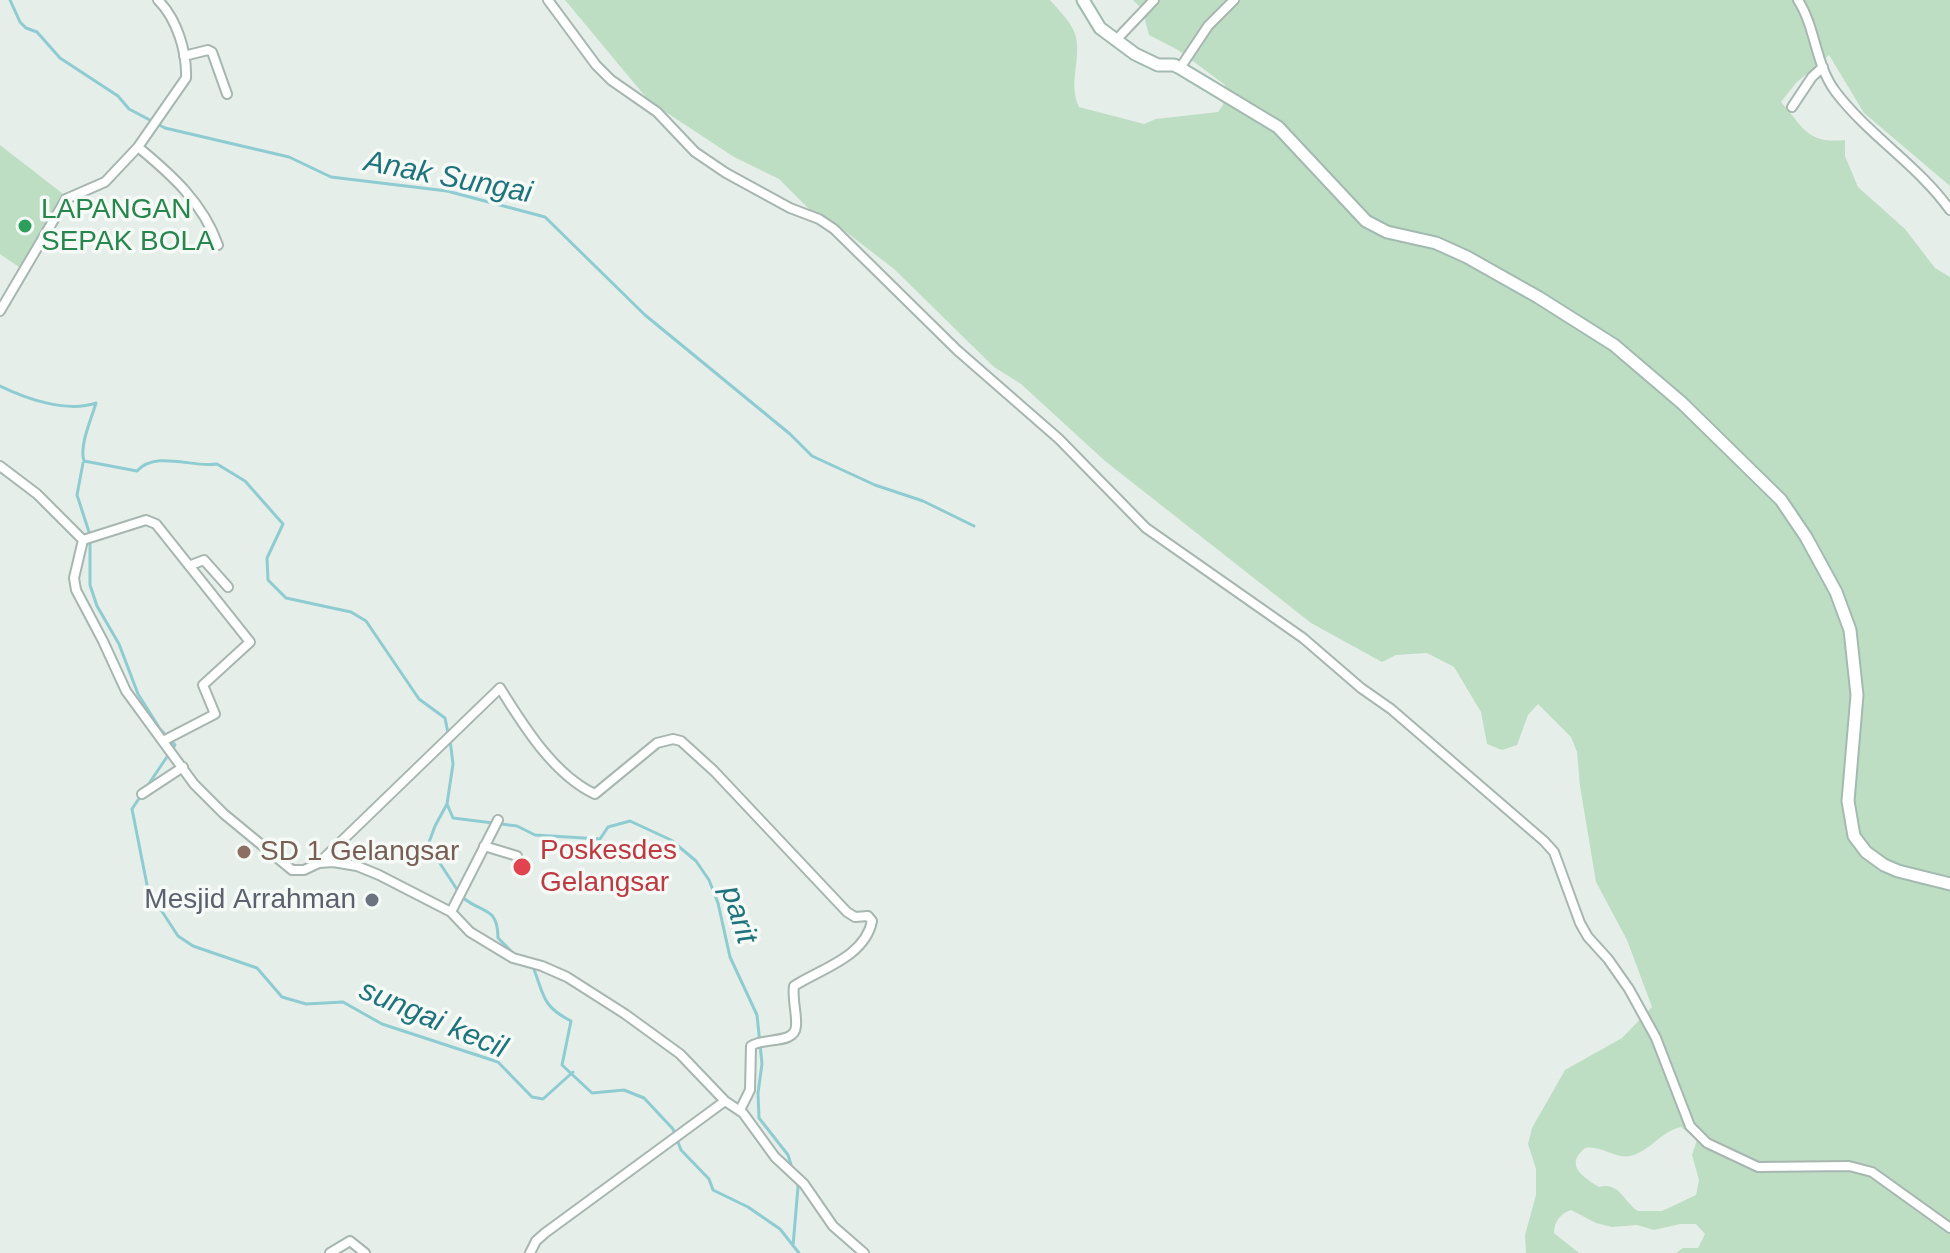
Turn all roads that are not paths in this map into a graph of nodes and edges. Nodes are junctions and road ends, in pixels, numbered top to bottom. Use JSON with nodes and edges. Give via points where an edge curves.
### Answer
{"nodes":[{"id":1,"x":158,"y":0,"type":"edge"},
{"id":2,"x":548,"y":0,"type":"edge"},
{"id":3,"x":1083,"y":0,"type":"edge"},
{"id":4,"x":1154,"y":0,"type":"edge"},
{"id":5,"x":1234,"y":0,"type":"edge"},
{"id":6,"x":1798,"y":0,"type":"edge"},
{"id":7,"x":1116,"y":40,"type":"junction"},
{"id":8,"x":184,"y":56,"type":"junction"},
{"id":9,"x":1823,"y":67,"type":"junction"},
{"id":10,"x":1180,"y":68,"type":"junction"},
{"id":11,"x":227,"y":94,"type":"dead end"},
{"id":12,"x":1792,"y":107,"type":"dead end"},
{"id":13,"x":138,"y":147,"type":"junction"},
{"id":14,"x":1950,"y":210,"type":"edge"},
{"id":15,"x":218,"y":245,"type":"dead end"},
{"id":16,"x":0,"y":311,"type":"edge"},
{"id":17,"x":0,"y":466,"type":"edge"},
{"id":18,"x":83,"y":540,"type":"junction"},
{"id":19,"x":191,"y":565,"type":"junction"},
{"id":20,"x":228,"y":587,"type":"dead end"},
{"id":21,"x":167,"y":740,"type":"junction"},
{"id":22,"x":183,"y":767,"type":"junction"},
{"id":23,"x":142,"y":794,"type":"dead end"},
{"id":24,"x":498,"y":820,"type":"dead end"},
{"id":25,"x":484,"y":846,"type":"junction"},
{"id":26,"x":517,"y":856,"type":"dead end"},
{"id":27,"x":319,"y":863,"type":"junction"},
{"id":28,"x":1950,"y":884,"type":"edge"},
{"id":29,"x":451,"y":912,"type":"junction"},
{"id":30,"x":725,"y":1101,"type":"junction"},
{"id":31,"x":740,"y":1110,"type":"junction"},
{"id":32,"x":1950,"y":1228,"type":"edge"},
{"id":33,"x":330,"y":1253,"type":"edge"},
{"id":34,"x":365,"y":1253,"type":"edge"},
{"id":35,"x":530,"y":1253,"type":"edge"},
{"id":36,"x":864,"y":1253,"type":"edge"}],
"edges":[{"from":1,"to":8,"type":"street","via":[[173,22]]},
{"from":2,"to":32,"type":"street","via":[[596,65],[657,112],[684,143],[726,173],[834,229],[957,350],[1059,439],[1146,528],[1303,638],[1544,841],[1554,852],[1588,937],[1618,974],[1656,1038],[1699,1138],[1758,1167],[1849,1166],[1872,1172]]},
{"from":3,"to":7,"type":"street","via":[[1093,20]]},
{"from":4,"to":7,"type":"street"},
{"from":5,"to":10,"type":"street","via":[[1208,26]]},
{"from":6,"to":9,"type":"street"},
{"from":7,"to":10,"type":"street","via":[[1150,62]]},
{"from":8,"to":11,"type":"street","via":[[212,52]]},
{"from":8,"to":13,"type":"street","via":[[186,78]]},
{"from":9,"to":12,"type":"street"},
{"from":9,"to":14,"type":"street","via":[[1835,91]]},
{"from":10,"to":28,"type":"street","via":[[1278,127],[1366,221],[1467,257],[1614,345],[1690,410],[1781,500],[1836,592],[1850,630],[1857,695],[1848,801],[1854,836],[1884,865]]},
{"from":13,"to":15,"type":"street","via":[[189,195]]},
{"from":13,"to":16,"type":"street","via":[[105,182],[66,199]]},
{"from":17,"to":18,"type":"street"},
{"from":18,"to":19,"type":"street","via":[[150,521]]},
{"from":18,"to":21,"type":"street","via":[[76,590],[126,691]]},
{"from":19,"to":20,"type":"street","via":[[204,560]]},
{"from":19,"to":21,"type":"street","via":[[250,642],[203,685],[215,714]]},
{"from":21,"to":22,"type":"street"},
{"from":22,"to":23,"type":"street"},
{"from":22,"to":27,"type":"street","via":[[224,814],[292,870]]},
{"from":24,"to":25,"type":"street"},
{"from":25,"to":26,"type":"street"},
{"from":25,"to":29,"type":"street"},
{"from":27,"to":29,"type":"street","via":[[364,869]]},
{"from":27,"to":31,"type":"street","via":[[500,688],[557,764],[593,793],[657,743],[681,741],[847,912],[872,921],[844,958],[794,986],[793,1034],[759,1041],[749,1049],[750,1090]]},
{"from":29,"to":30,"type":"street","via":[[470,932],[513,958],[567,977],[643,1026],[680,1054]]},
{"from":30,"to":31,"type":"street"},
{"from":30,"to":35,"type":"street","via":[[545,1233]]},
{"from":31,"to":36,"type":"street","via":[[833,1226]]},
{"from":33,"to":34,"type":"street","via":[[350,1241]]}]}
